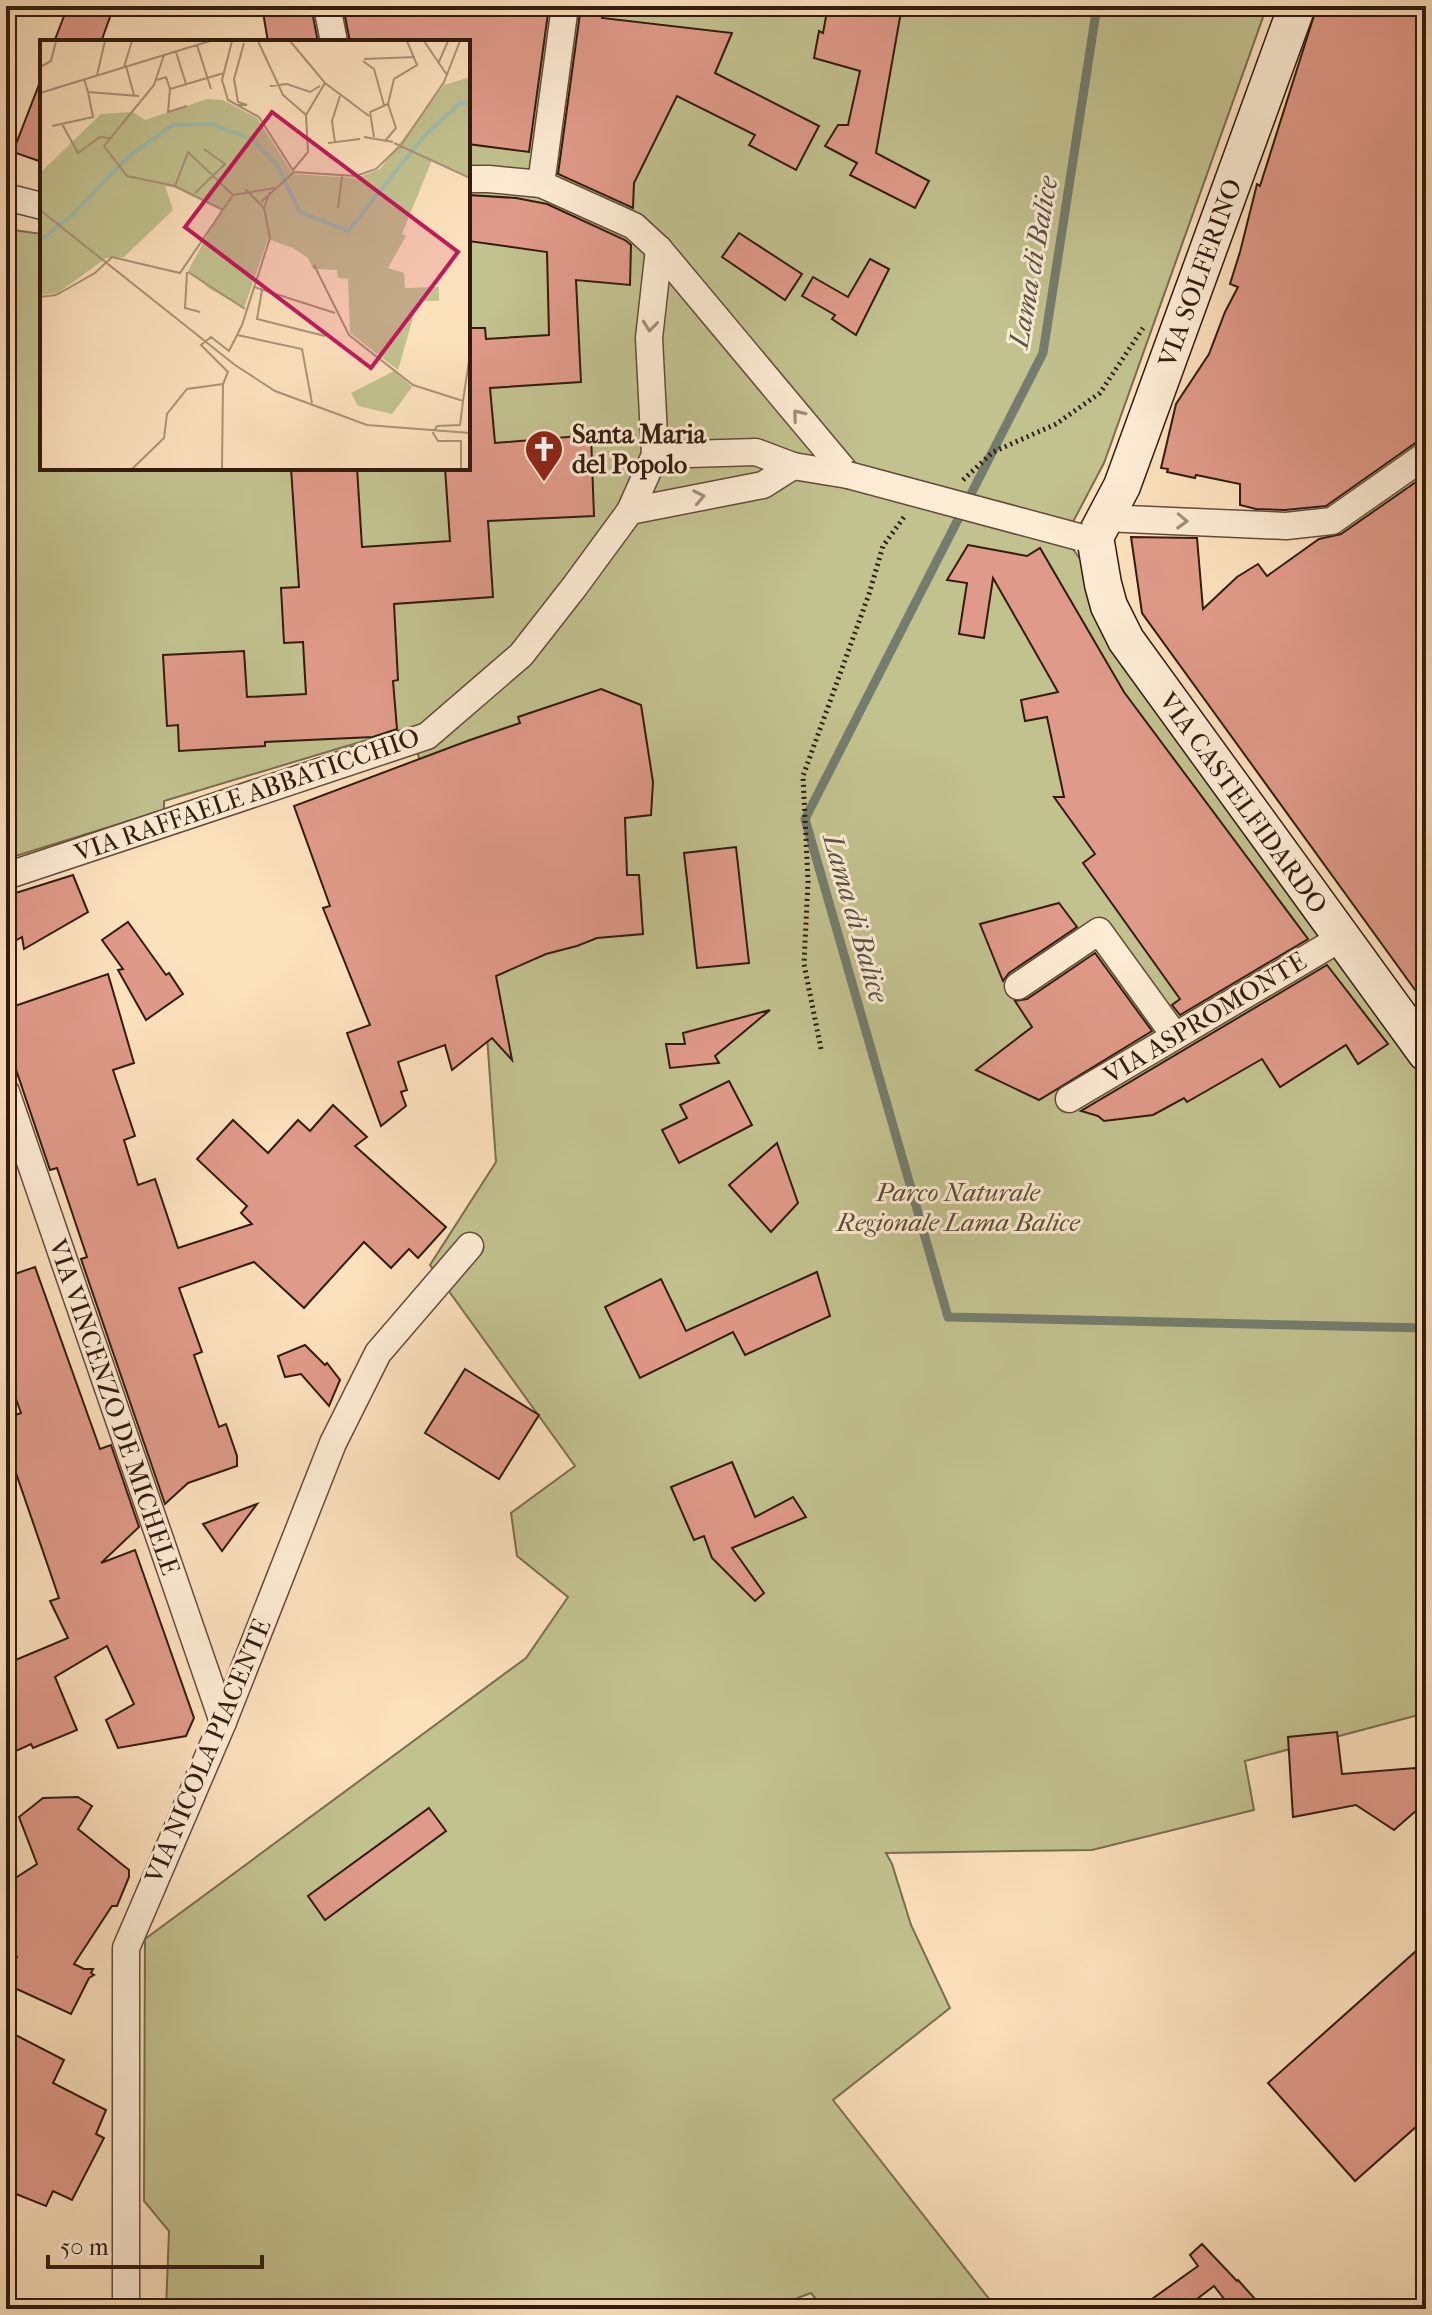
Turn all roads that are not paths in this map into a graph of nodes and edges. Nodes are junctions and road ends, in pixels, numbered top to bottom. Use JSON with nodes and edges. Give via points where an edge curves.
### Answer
{"nodes":[{"id":1,"x":327,"y":6,"type":"edge"},
{"id":2,"x":565,"y":6,"type":"edge"},
{"id":3,"x":1297,"y":6,"type":"edge"},
{"id":4,"x":334,"y":40,"type":"edge"},
{"id":5,"x":470,"y":179,"type":"edge"},
{"id":6,"x":541,"y":184,"type":"junction"},
{"id":7,"x":6,"y":197,"type":"edge"},
{"id":8,"x":40,"y":206,"type":"edge"},
{"id":9,"x":659,"y":249,"type":"junction"},
{"id":10,"x":655,"y":455,"type":"junction"},
{"id":11,"x":1426,"y":455,"type":"edge"},
{"id":12,"x":793,"y":466,"type":"junction"},
{"id":13,"x":848,"y":475,"type":"junction"},
{"id":14,"x":630,"y":511,"type":"junction"},
{"id":15,"x":1093,"y":530,"type":"junction"},
{"id":16,"x":6,"y":876,"type":"edge"},
{"id":17,"x":1341,"y":938,"type":"junction"},
{"id":18,"x":1018,"y":986,"type":"dead end"},
{"id":19,"x":1175,"y":1036,"type":"junction"},
{"id":20,"x":1426,"y":1053,"type":"edge"},
{"id":21,"x":6,"y":1092,"type":"edge"},
{"id":22,"x":1069,"y":1099,"type":"dead end"},
{"id":23,"x":470,"y":1246,"type":"dead end"},
{"id":24,"x":223,"y":1722,"type":"junction"},
{"id":25,"x":126,"y":2309,"type":"edge"}],
"edges":[{"from":1,"to":4,"type":"street"},
{"from":2,"to":6,"type":"street"},
{"from":3,"to":15,"type":"street","name":"VIA SOLFERINO","via":[[1122,486]]},
{"from":5,"to":6,"type":"street"},
{"from":6,"to":9,"type":"street","via":[[634,226]]},
{"from":7,"to":8,"type":"street"},
{"from":9,"to":10,"type":"street","one_way":true,"via":[[649,338]]},
{"from":13,"to":9,"type":"street","one_way":true},
{"from":10,"to":12,"type":"street","via":[[756,452]]},
{"from":10,"to":14,"type":"street","name":"VIA RAFFAELE ABBATICCHIO"},
{"from":15,"to":11,"type":"street","one_way":true,"via":[[1332,521]]},
{"from":12,"to":13,"type":"street"},
{"from":14,"to":12,"type":"street","one_way":true,"via":[[763,485]]},
{"from":13,"to":15,"type":"street","bridge":true},
{"from":14,"to":16,"type":"street","name":"VIA RAFFAELE ABBATICCHIO","via":[[521,655],[427,736]]},
{"from":15,"to":17,"type":"street","name":"VIA CASTELFIDARDO","via":[[1109,606],[1126,640]]},
{"from":17,"to":19,"type":"street","name":"VIA ASPROMONTE"},
{"from":17,"to":20,"type":"street","name":"VIA CASTELFIDARDO"},
{"from":18,"to":19,"type":"street","via":[[1099,931]]},
{"from":19,"to":22,"type":"street","name":"VIA ASPROMONTE"},
{"from":21,"to":24,"type":"street","name":"VIA VINCENZO DE MICHELE"},
{"from":23,"to":24,"type":"street","name":"VIA NICOLA PIACENTE","via":[[378,1353],[333,1443]]},
{"from":24,"to":25,"type":"street","name":"VIA NICOLA PIACENTE","via":[[126,1948]]}]}
